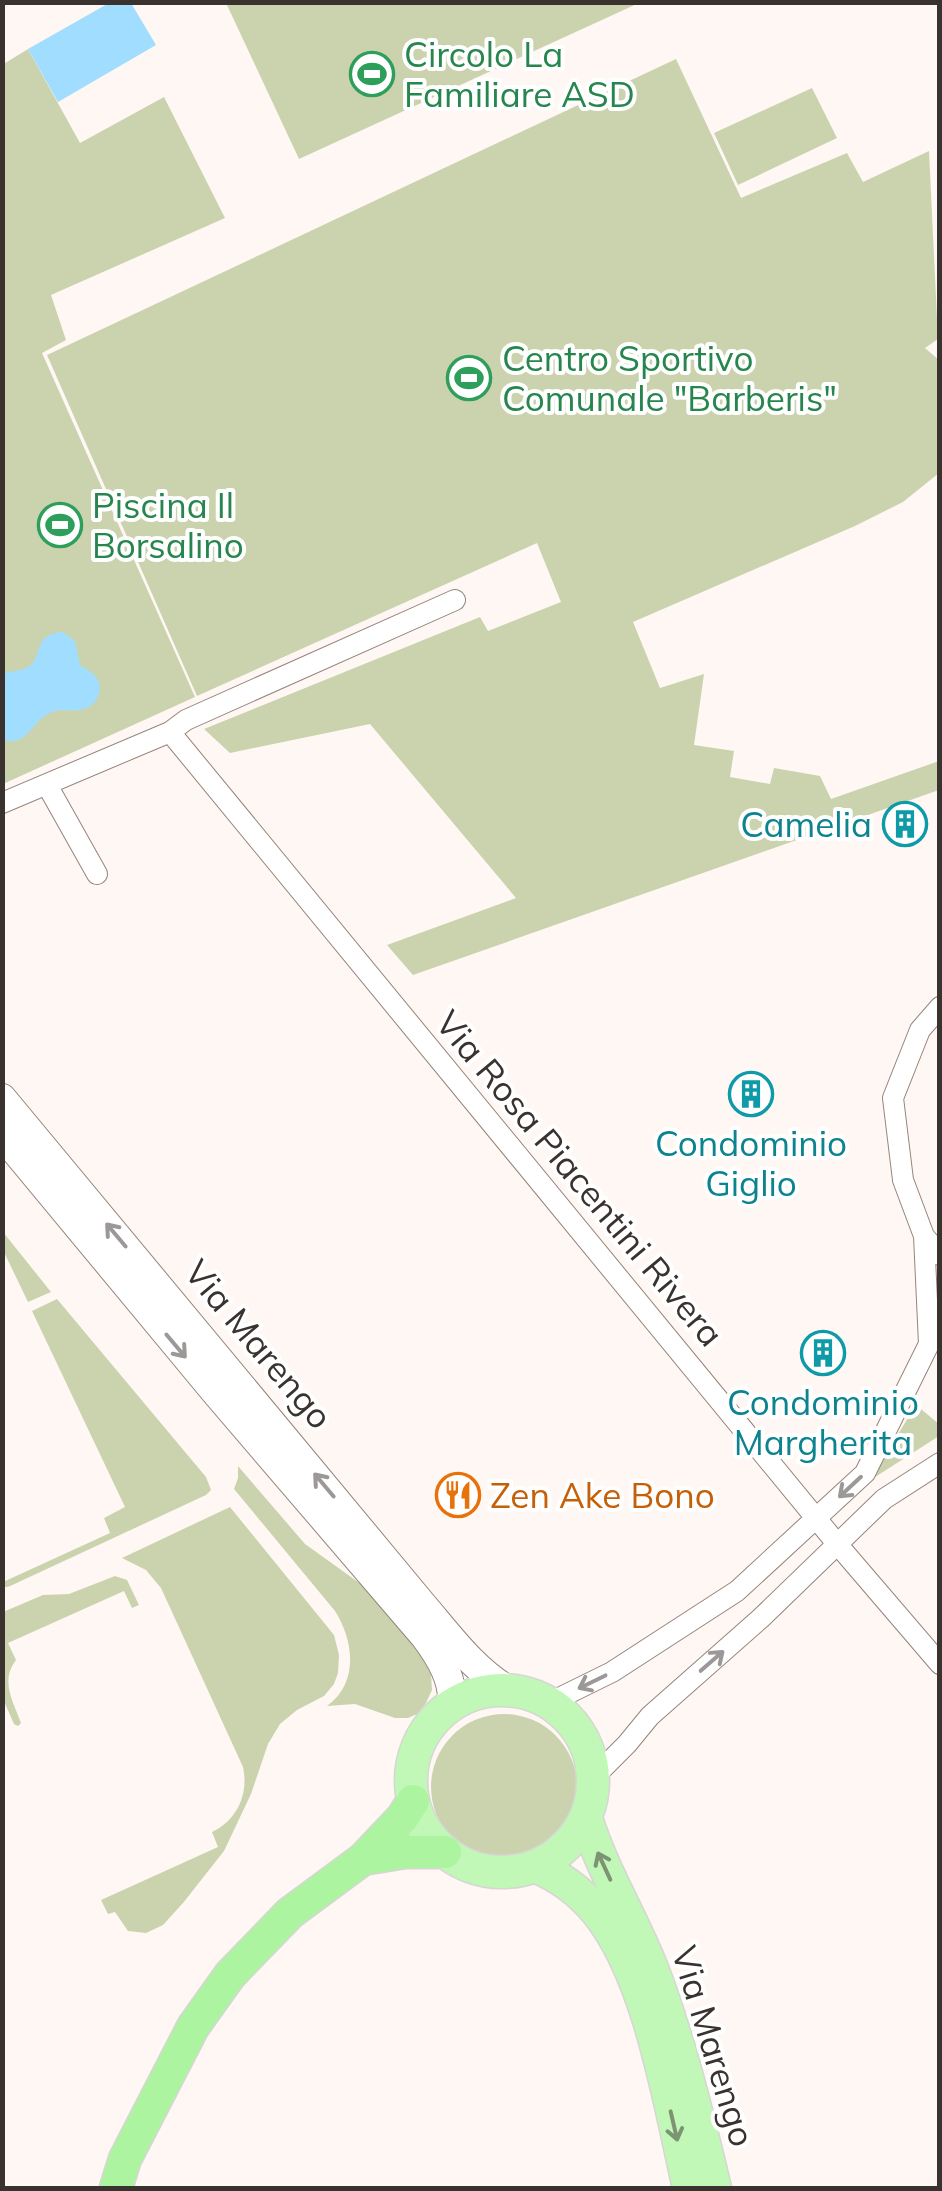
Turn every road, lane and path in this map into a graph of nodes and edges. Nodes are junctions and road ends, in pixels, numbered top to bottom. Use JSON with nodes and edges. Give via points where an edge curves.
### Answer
{"nodes":[{"id":1,"x":456,"y":600,"type":"dead end"},
{"id":2,"x":170,"y":732,"type":"junction"},
{"id":3,"x":47,"y":784,"type":"junction"},
{"id":4,"x":2,"y":803,"type":"edge"},
{"id":5,"x":97,"y":874,"type":"dead end"},
{"id":6,"x":940,"y":1007,"type":"edge"},
{"id":7,"x":2,"y":1098,"type":"edge"},
{"id":8,"x":2,"y":1136,"type":"edge"},
{"id":9,"x":924,"y":1236,"type":"junction"},
{"id":10,"x":940,"y":1255,"type":"edge"},
{"id":11,"x":940,"y":1463,"type":"edge"},
{"id":12,"x":818,"y":1517,"type":"junction"},
{"id":13,"x":838,"y":1544,"type":"junction"},
{"id":14,"x":940,"y":1664,"type":"edge"},
{"id":15,"x":510,"y":1690,"type":"junction"},
{"id":16,"x":549,"y":1703,"type":"junction"},
{"id":17,"x":452,"y":1705,"type":"junction"},
{"id":18,"x":593,"y":1778,"type":"junction"},
{"id":19,"x":413,"y":1801,"type":"junction"},
{"id":20,"x":586,"y":1818,"type":"junction"},
{"id":21,"x":445,"y":1852,"type":"junction"},
{"id":22,"x":362,"y":1859,"type":"junction"},
{"id":23,"x":535,"y":1866,"type":"junction"},
{"id":24,"x":116,"y":2188,"type":"edge"},
{"id":25,"x":689,"y":2188,"type":"edge"},
{"id":26,"x":715,"y":2188,"type":"edge"}],
"edges":[{"from":1,"to":2,"type":"street"},
{"from":2,"to":3,"type":"street"},
{"from":2,"to":12,"type":"street","name":"Via Rosa Piacentini Rivera"},
{"from":3,"to":4,"type":"street"},
{"from":3,"to":5,"type":"street"},
{"from":6,"to":9,"type":"street","via":[[920,1030],[893,1098],[902,1180]]},
{"from":15,"to":7,"type":"main road","name":"Via Marengo","one_way":true,"via":[[454,1640]]},
{"from":8,"to":17,"type":"main road","one_way":true,"via":[[425,1637],[446,1671]]},
{"from":9,"to":10,"type":"street"},
{"from":9,"to":12,"type":"street","one_way":true,"via":[[929,1344],[864,1473]]},
{"from":11,"to":13,"type":"street","via":[[884,1500]]},
{"from":12,"to":13,"type":"street","name":"Via Rosa Piacentini Rivera"},
{"from":12,"to":16,"type":"street","one_way":true,"via":[[737,1592],[612,1672]]},
{"from":13,"to":14,"type":"street","name":"Via Rosa Piacentini Rivera"},
{"from":18,"to":13,"type":"street","one_way":true,"via":[[650,1716]]},
{"from":15,"to":16,"type":"main road"},
{"from":15,"to":17,"type":"main road","via":[[478,1693]]},
{"from":16,"to":18,"type":"main road","via":[[578,1730]]},
{"from":17,"to":19,"type":"main road","via":[[419,1744],[411,1772]]},
{"from":18,"to":20,"type":"main road"},
{"from":19,"to":21,"type":"main road","via":[[424,1828]]},
{"from":19,"to":22,"type":"highway"},
{"from":20,"to":23,"type":"main road","via":[[566,1846]]},
{"from":26,"to":20,"type":"main road","name":"Via Marengo","one_way":true,"via":[[659,1987]]},
{"from":21,"to":22,"type":"highway"},
{"from":21,"to":23,"type":"main road","via":[[484,1871]]},
{"from":22,"to":24,"type":"highway","via":[[290,1912],[230,1975],[192,2027],[124,2159]]},
{"from":23,"to":25,"type":"main road","name":"Via Marengo","one_way":true,"via":[[585,1899],[622,1953],[652,2035]]}]}
